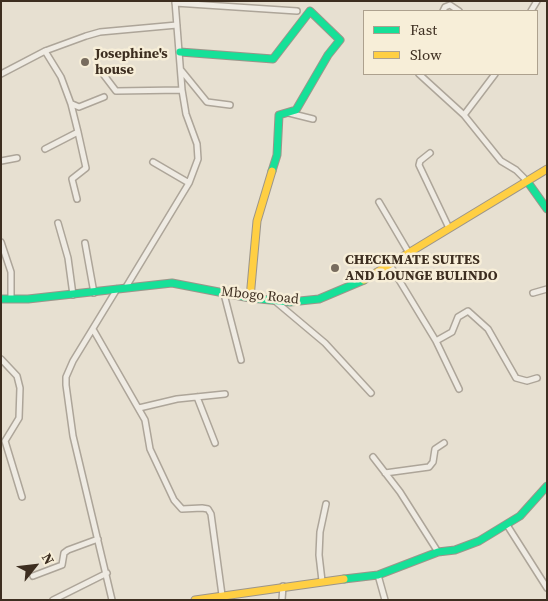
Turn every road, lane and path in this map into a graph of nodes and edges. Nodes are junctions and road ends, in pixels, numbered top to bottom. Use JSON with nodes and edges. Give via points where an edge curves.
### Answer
{"nodes":[{"id":1,"x":175,"y":2,"type":"edge"},
{"id":2,"x":297,"y":11,"type":"dead end"},
{"id":3,"x":178,"y":25,"type":"junction"},
{"id":4,"x":45,"y":51,"type":"junction"},
{"id":5,"x":180,"y":52,"type":"junction"},
{"id":6,"x":100,"y":70,"type":"dead end"},
{"id":7,"x":181,"y":70,"type":"junction"},
{"id":8,"x":1,"y":74,"type":"edge"},
{"id":9,"x":420,"y":75,"type":"edge"},
{"id":10,"x":494,"y":75,"type":"edge"},
{"id":11,"x":182,"y":90,"type":"junction"},
{"id":12,"x":104,"y":97,"type":"dead end"},
{"id":13,"x":71,"y":104,"type":"junction"},
{"id":14,"x":230,"y":105,"type":"dead end"},
{"id":15,"x":289,"y":113,"type":"junction"},
{"id":16,"x":464,"y":115,"type":"junction"},
{"id":17,"x":312,"y":119,"type":"dead end"},
{"id":18,"x":78,"y":132,"type":"junction"},
{"id":19,"x":45,"y":149,"type":"dead end"},
{"id":20,"x":430,"y":153,"type":"dead end"},
{"id":21,"x":17,"y":158,"type":"dead end"},
{"id":22,"x":1,"y":161,"type":"edge"},
{"id":23,"x":153,"y":162,"type":"dead end"},
{"id":24,"x":547,"y":169,"type":"edge"},
{"id":25,"x":527,"y":181,"type":"junction"},
{"id":26,"x":189,"y":183,"type":"junction"},
{"id":27,"x":77,"y":199,"type":"dead end"},
{"id":28,"x":379,"y":202,"type":"dead end"},
{"id":29,"x":547,"y":209,"type":"edge"},
{"id":30,"x":58,"y":223,"type":"dead end"},
{"id":31,"x":449,"y":228,"type":"junction"},
{"id":32,"x":1,"y":242,"type":"edge"},
{"id":33,"x":85,"y":244,"type":"dead end"},
{"id":34,"x":409,"y":253,"type":"junction"},
{"id":35,"x":390,"y":265,"type":"junction"},
{"id":36,"x":126,"y":287,"type":"junction"},
{"id":37,"x":117,"y":289,"type":"junction"},
{"id":38,"x":547,"y":289,"type":"edge"},
{"id":39,"x":94,"y":293,"type":"junction"},
{"id":40,"x":533,"y":293,"type":"dead end"},
{"id":41,"x":224,"y":294,"type":"junction"},
{"id":42,"x":73,"y":295,"type":"junction"},
{"id":43,"x":1,"y":298,"type":"edge"},
{"id":44,"x":250,"y":298,"type":"junction"},
{"id":45,"x":12,"y":299,"type":"junction"},
{"id":46,"x":274,"y":300,"type":"junction"},
{"id":47,"x":94,"y":331,"type":"junction"},
{"id":48,"x":436,"y":341,"type":"junction"},
{"id":49,"x":1,"y":359,"type":"edge"},
{"id":50,"x":241,"y":360,"type":"dead end"},
{"id":51,"x":537,"y":378,"type":"dead end"},
{"id":52,"x":459,"y":389,"type":"dead end"},
{"id":53,"x":371,"y":393,"type":"dead end"},
{"id":54,"x":225,"y":394,"type":"dead end"},
{"id":55,"x":197,"y":397,"type":"junction"},
{"id":56,"x":139,"y":408,"type":"junction"},
{"id":57,"x":215,"y":443,"type":"dead end"},
{"id":58,"x":444,"y":443,"type":"dead end"},
{"id":59,"x":372,"y":457,"type":"dead end"},
{"id":60,"x":384,"y":473,"type":"junction"},
{"id":61,"x":547,"y":486,"type":"edge"},
{"id":62,"x":22,"y":497,"type":"dead end"},
{"id":63,"x":326,"y":504,"type":"dead end"},
{"id":64,"x":507,"y":525,"type":"junction"},
{"id":65,"x":98,"y":539,"type":"junction"},
{"id":66,"x":438,"y":552,"type":"junction"},
{"id":67,"x":107,"y":573,"type":"junction"},
{"id":68,"x":378,"y":575,"type":"junction"},
{"id":69,"x":33,"y":576,"type":"dead end"},
{"id":70,"x":322,"y":581,"type":"junction"},
{"id":71,"x":283,"y":586,"type":"junction"},
{"id":72,"x":547,"y":588,"type":"edge"},
{"id":73,"x":226,"y":596,"type":"edge"},
{"id":74,"x":53,"y":600,"type":"edge"},
{"id":75,"x":112,"y":600,"type":"edge"},
{"id":76,"x":195,"y":600,"type":"edge"},
{"id":77,"x":282,"y":600,"type":"edge"},
{"id":78,"x":385,"y":600,"type":"edge"}],
"edges":[{"from":1,"to":2,"type":"street"},
{"from":1,"to":3,"type":"street"},
{"from":3,"to":4,"type":"street","via":[[100,32]]},
{"from":3,"to":5,"type":"street"},
{"from":4,"to":8,"type":"street"},
{"from":4,"to":13,"type":"street","via":[[61,77]]},
{"from":5,"to":7,"type":"street"},
{"from":5,"to":15,"type":"street","via":[[273,59],[307,13],[312,13],[340,40],[296,110]]},
{"from":6,"to":11,"type":"street","via":[[116,92]]},
{"from":7,"to":11,"type":"street"},
{"from":7,"to":14,"type":"street","via":[[207,102]]},
{"from":9,"to":16,"type":"street"},
{"from":10,"to":16,"type":"street"},
{"from":11,"to":26,"type":"street","via":[[198,152]]},
{"from":12,"to":13,"type":"street","via":[[79,106]]},
{"from":13,"to":18,"type":"street"},
{"from":15,"to":17,"type":"street"},
{"from":15,"to":44,"type":"street","via":[[279,114],[278,118],[277,155],[257,221]]},
{"from":16,"to":25,"type":"street","via":[[501,161]]},
{"from":18,"to":19,"type":"street"},
{"from":18,"to":27,"type":"street","via":[[86,168],[72,179]]},
{"from":20,"to":31,"type":"street","via":[[420,160],[419,165]]},
{"from":21,"to":22,"type":"street"},
{"from":23,"to":26,"type":"street"},
{"from":24,"to":25,"type":"street","name":"Mbogo Road"},
{"from":25,"to":29,"type":"street"},
{"from":25,"to":31,"type":"street","name":"Mbogo Road"},
{"from":26,"to":36,"type":"street"},
{"from":28,"to":34,"type":"street"},
{"from":30,"to":42,"type":"street","via":[[68,258]]},
{"from":31,"to":34,"type":"street","name":"Mbogo Road"},
{"from":32,"to":45,"type":"street","via":[[11,272]]},
{"from":33,"to":39,"type":"street"},
{"from":34,"to":35,"type":"street","name":"Mbogo Road"},
{"from":35,"to":46,"type":"street","name":"Mbogo Road","via":[[332,295],[302,301]]},
{"from":35,"to":48,"type":"street"},
{"from":36,"to":37,"type":"street","name":"Mbogo Road"},
{"from":36,"to":41,"type":"street","name":"Mbogo Road","via":[[172,283]]},
{"from":37,"to":39,"type":"street","name":"Mbogo Road"},
{"from":37,"to":47,"type":"street"},
{"from":38,"to":40,"type":"street"},
{"from":39,"to":42,"type":"street","name":"Mbogo Road"},
{"from":41,"to":44,"type":"street","name":"Mbogo Road"},
{"from":41,"to":50,"type":"street"},
{"from":42,"to":45,"type":"street","name":"Mbogo Road"},
{"from":43,"to":45,"type":"street","name":"Mbogo Road"},
{"from":44,"to":46,"type":"street","name":"Mbogo Road"},
{"from":46,"to":53,"type":"street","via":[[325,343]]},
{"from":47,"to":56,"type":"street"},
{"from":47,"to":65,"type":"street","via":[[73,361],[66,385],[74,436]]},
{"from":48,"to":51,"type":"street","via":[[452,332],[458,317],[468,311],[488,329],[516,378],[527,381]]},
{"from":48,"to":52,"type":"street"},
{"from":49,"to":62,"type":"street","via":[[17,376],[20,388],[19,418],[6,441]]},
{"from":54,"to":55,"type":"street"},
{"from":55,"to":56,"type":"street"},
{"from":55,"to":57,"type":"street"},
{"from":56,"to":73,"type":"street","via":[[147,427],[150,449],[174,500],[182,509],[208,509],[211,514]]},
{"from":58,"to":60,"type":"street","via":[[435,449],[429,468]]},
{"from":59,"to":60,"type":"street"},
{"from":60,"to":66,"type":"street","via":[[405,498]]},
{"from":61,"to":64,"type":"street","via":[[520,516]]},
{"from":63,"to":70,"type":"street","via":[[319,555]]},
{"from":64,"to":66,"type":"street","via":[[480,541]]},
{"from":64,"to":72,"type":"street"},
{"from":65,"to":67,"type":"street"},
{"from":65,"to":69,"type":"street","via":[[68,550],[64,553],[62,565]]},
{"from":66,"to":68,"type":"street"},
{"from":67,"to":74,"type":"street"},
{"from":67,"to":75,"type":"street"},
{"from":68,"to":70,"type":"street"},
{"from":68,"to":78,"type":"street"},
{"from":70,"to":71,"type":"street"},
{"from":71,"to":73,"type":"street"},
{"from":71,"to":77,"type":"street"},
{"from":73,"to":76,"type":"street"}]}
